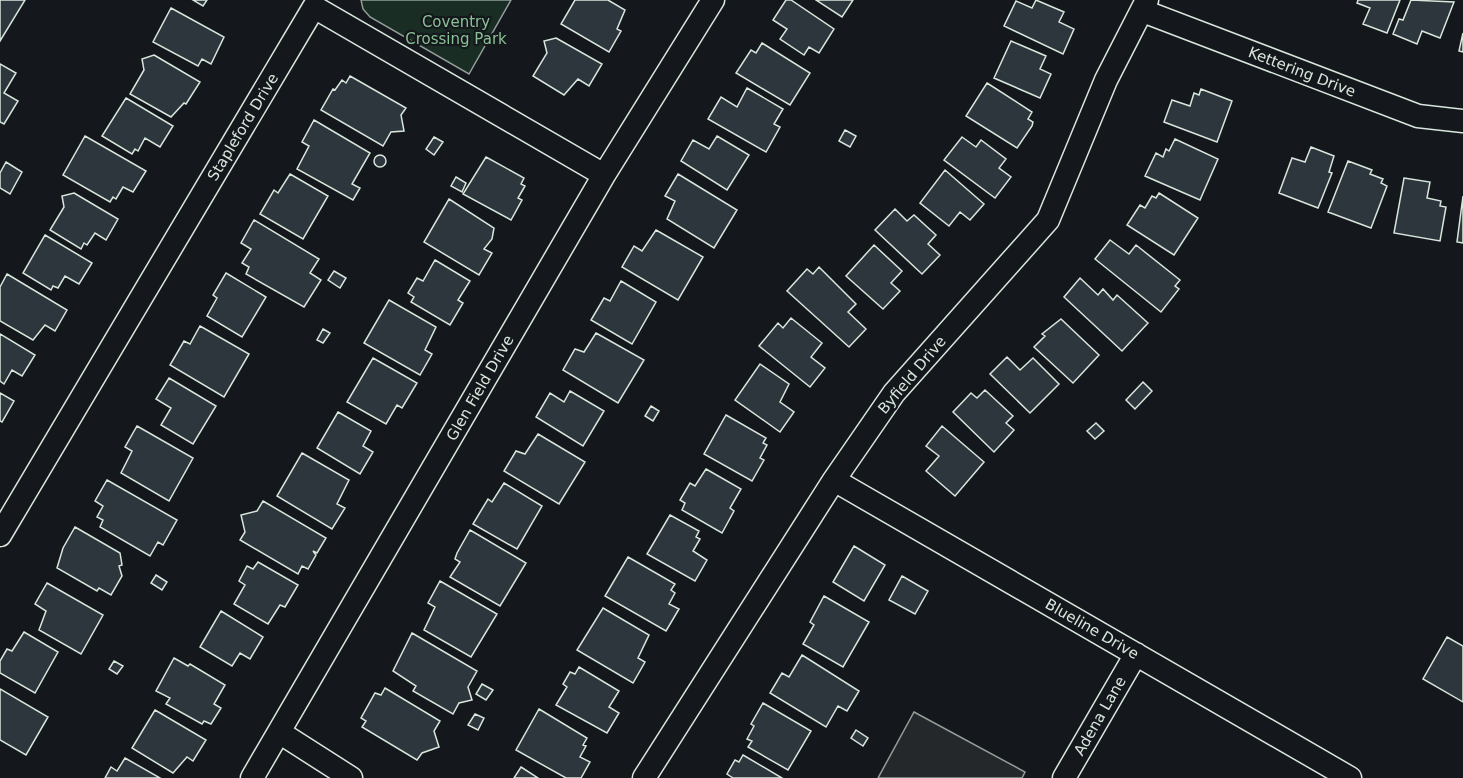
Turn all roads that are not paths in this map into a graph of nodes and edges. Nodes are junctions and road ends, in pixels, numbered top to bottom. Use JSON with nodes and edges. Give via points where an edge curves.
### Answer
{"nodes":[{"id":1,"x":713,"y":0,"type":"edge"},
{"id":2,"x":1145,"y":5,"type":"edge"},
{"id":3,"x":1463,"y":121,"type":"edge"},
{"id":4,"x":604,"y":175,"type":"junction"},
{"id":5,"x":834,"y":480,"type":"junction"},
{"id":6,"x":0,"y":536,"type":"edge"},
{"id":7,"x":1136,"y":654,"type":"junction"},
{"id":8,"x":279,"y":732,"type":"junction"},
{"id":9,"x":252,"y":778,"type":"edge"},
{"id":10,"x":351,"y":778,"type":"edge"},
{"id":11,"x":644,"y":778,"type":"edge"},
{"id":12,"x":1064,"y":778,"type":"edge"},
{"id":13,"x":1350,"y":778,"type":"edge"}],
"edges":[{"from":1,"to":4,"type":"street","name":"Glen Field Drive"},
{"from":2,"to":3,"type":"street","name":"Kettering Drive","via":[[1418,116]]},
{"from":2,"to":5,"type":"street","name":"Byfield Drive","via":[[1106,80],[1048,220],[894,393]]},
{"from":4,"to":6,"type":"street","name":"Stapleford Drive","via":[[314,7]]},
{"from":4,"to":8,"type":"street","name":"Glen Field Drive"},
{"from":5,"to":7,"type":"street","name":"Blueline Drive"},
{"from":5,"to":11,"type":"street","name":"Byfield Drive"},
{"from":7,"to":12,"type":"street","name":"Adena Lane"},
{"from":7,"to":13,"type":"street","name":"Blueline Drive"},
{"from":8,"to":9,"type":"street","name":"Glen Field Drive"},
{"from":8,"to":10,"type":"street"}]}
